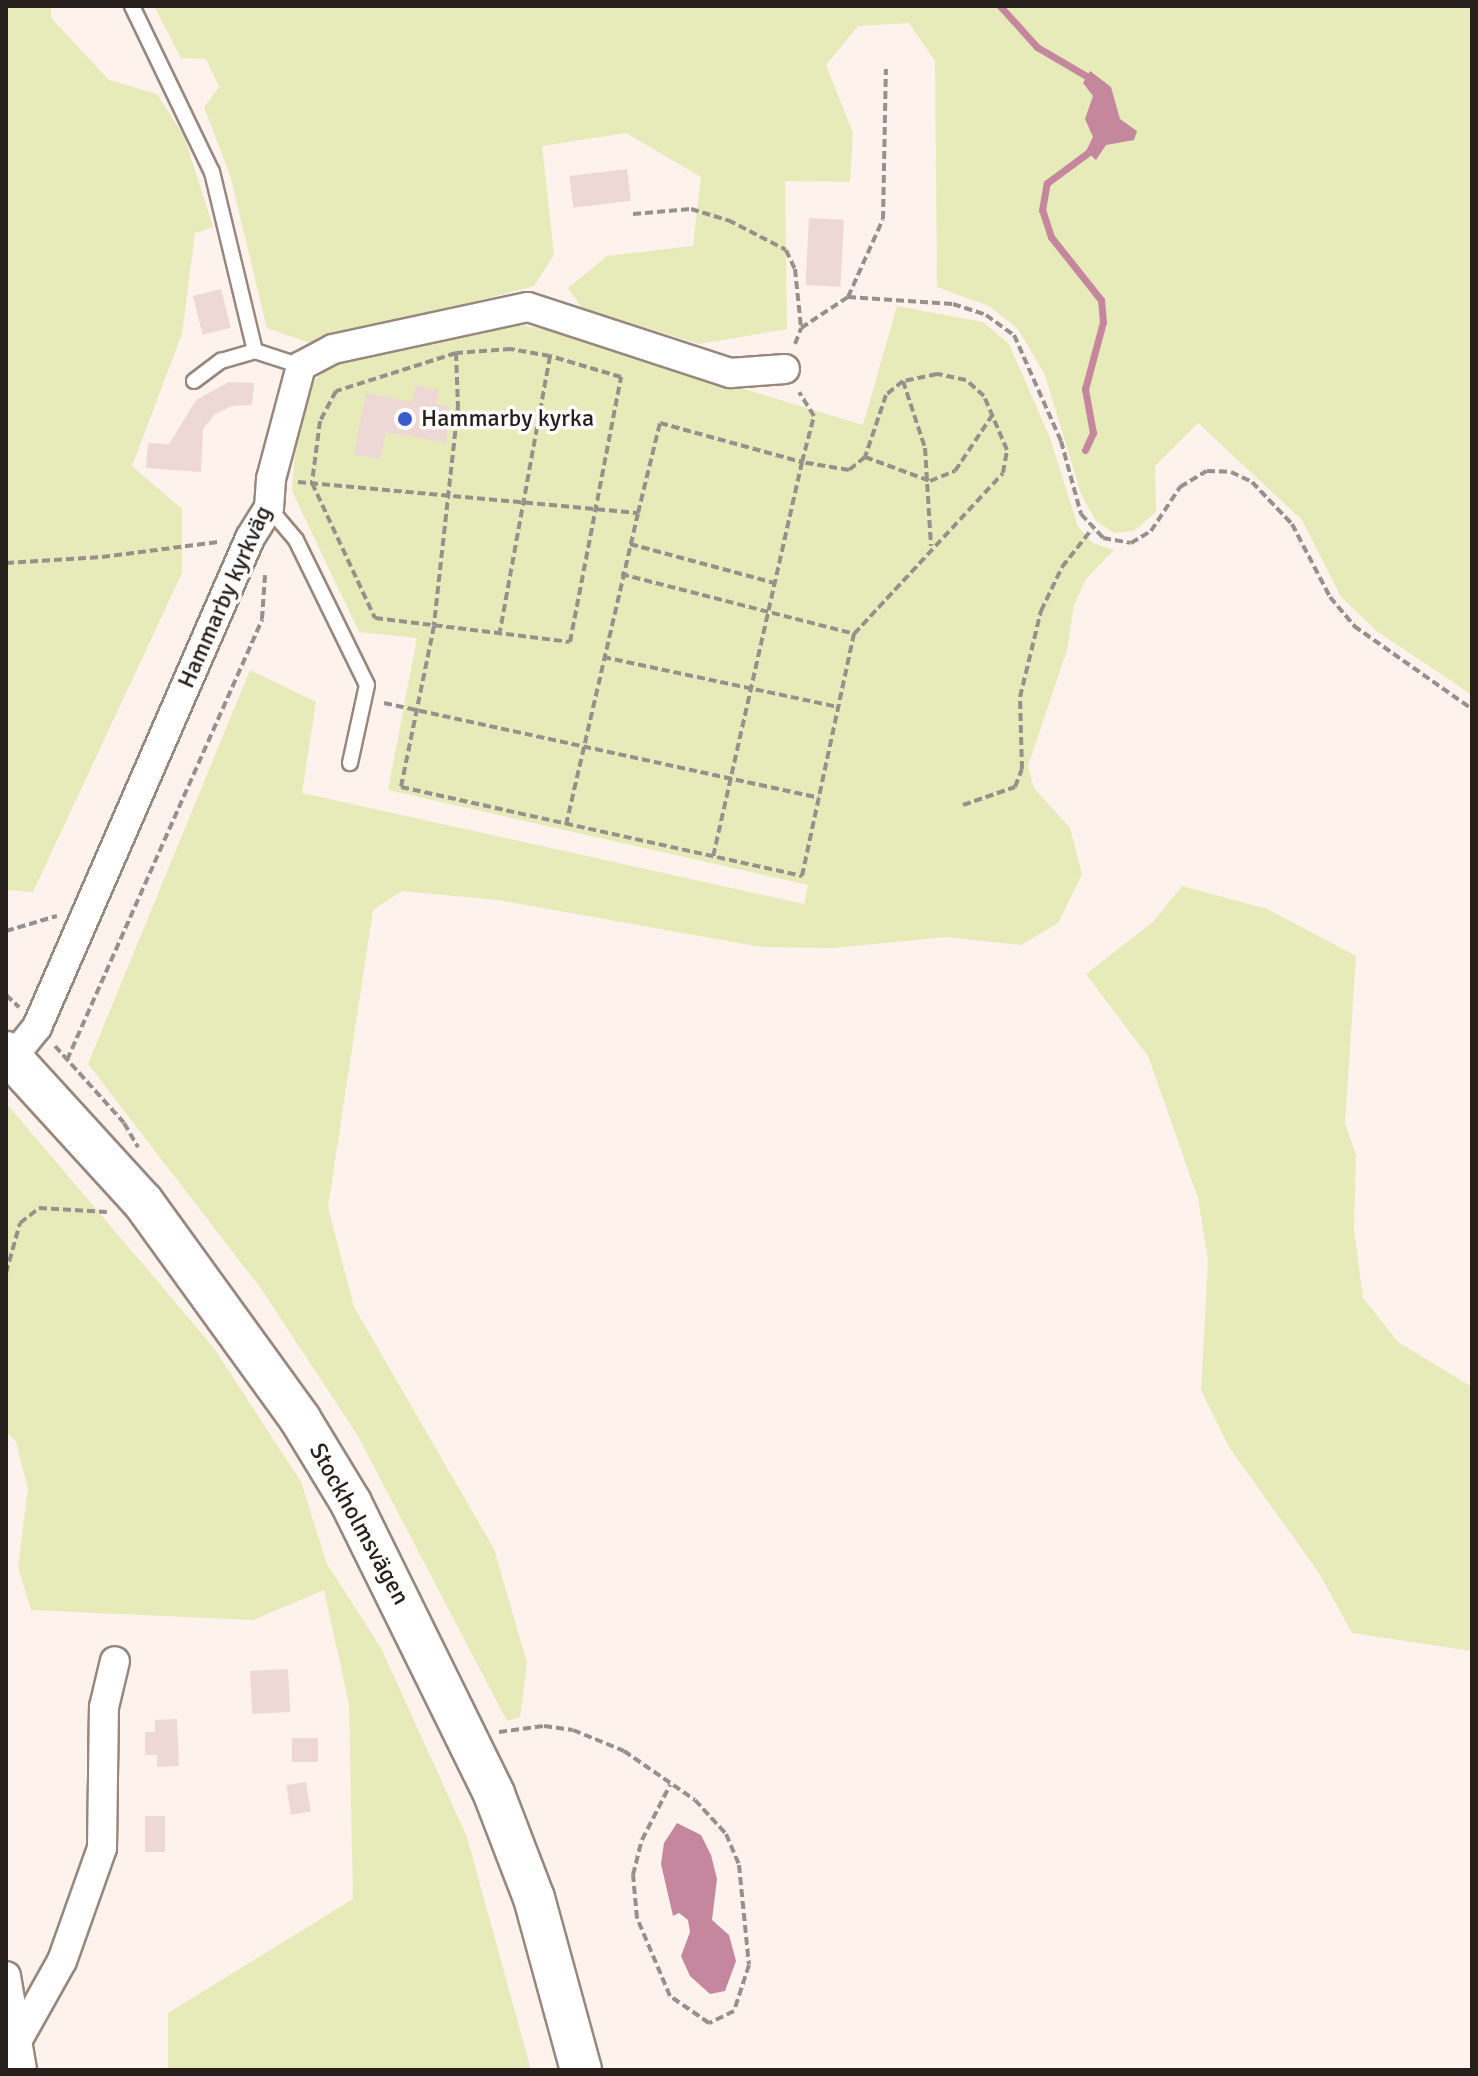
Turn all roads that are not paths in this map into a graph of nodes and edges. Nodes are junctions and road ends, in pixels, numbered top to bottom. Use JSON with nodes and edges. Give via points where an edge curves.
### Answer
{"nodes":[{"id":1,"x":132,"y":6,"type":"edge"},
{"id":2,"x":255,"y":351,"type":"junction"},
{"id":3,"x":301,"y":366,"type":"junction"},
{"id":4,"x":785,"y":369,"type":"road end"},
{"id":5,"x":194,"y":381,"type":"dead end"},
{"id":6,"x":269,"y":508,"type":"junction"},
{"id":7,"x":350,"y":763,"type":"dead end"},
{"id":8,"x":9,"y":1055,"type":"edge"},
{"id":9,"x":115,"y":1661,"type":"dead end"},
{"id":10,"x":6,"y":1976,"type":"edge"},
{"id":11,"x":20,"y":2036,"type":"junction"},
{"id":12,"x":22,"y":2070,"type":"edge"},
{"id":13,"x":581,"y":2070,"type":"edge"}],
"edges":[{"from":1,"to":2,"type":"lane","via":[[212,172]]},
{"from":2,"to":3,"type":"lane"},
{"from":2,"to":5,"type":"lane","via":[[221,361]]},
{"from":3,"to":4,"type":"street","via":[[333,349],[528,307],[730,373]]},
{"from":3,"to":6,"type":"street","name":"Hammarby kyrkväg","via":[[271,479]]},
{"from":6,"to":7,"type":"lane","via":[[296,540],[367,685]]},
{"from":6,"to":8,"type":"street","name":"Hammarby kyrkväg","via":[[250,538],[37,1027]]},
{"from":8,"to":13,"type":"street","name":"Stockholmsvägen","via":[[143,1202],[300,1419],[351,1503],[470,1741],[534,1898]]},
{"from":9,"to":11,"type":"street","via":[[104,1707],[102,1848],[62,1961]]},
{"from":10,"to":11,"type":"street"},
{"from":11,"to":12,"type":"street"}]}
